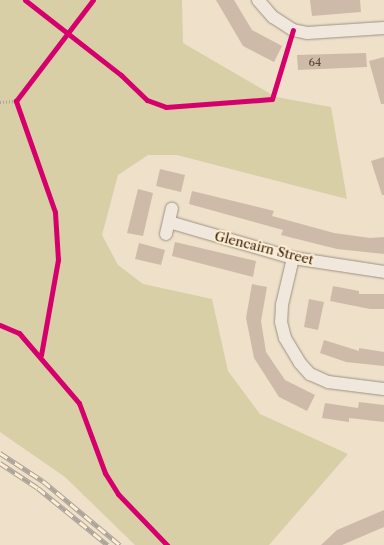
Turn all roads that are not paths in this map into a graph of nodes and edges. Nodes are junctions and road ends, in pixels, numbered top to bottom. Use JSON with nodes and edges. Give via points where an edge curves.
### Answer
{"nodes":[{"id":1,"x":258,"y":0,"type":"edge"},
{"id":2,"x":384,"y":28,"type":"edge"},
{"id":3,"x":172,"y":210,"type":"dead end"},
{"id":4,"x":169,"y":222,"type":"junction"},
{"id":5,"x":166,"y":234,"type":"dead end"},
{"id":6,"x":293,"y":258,"type":"junction"},
{"id":7,"x":384,"y":272,"type":"edge"},
{"id":8,"x":384,"y":389,"type":"edge"}],
"edges":[{"from":1,"to":2,"type":"street","via":[[273,17],[300,31]]},
{"from":3,"to":4,"type":"street"},
{"from":4,"to":5,"type":"street"},
{"from":4,"to":6,"type":"street","name":"Glencairn Street"},
{"from":6,"to":7,"type":"street","name":"Glencairn Street"},
{"from":6,"to":8,"type":"street","via":[[282,305],[282,322],[285,338],[300,364],[310,374],[328,382]]}]}
